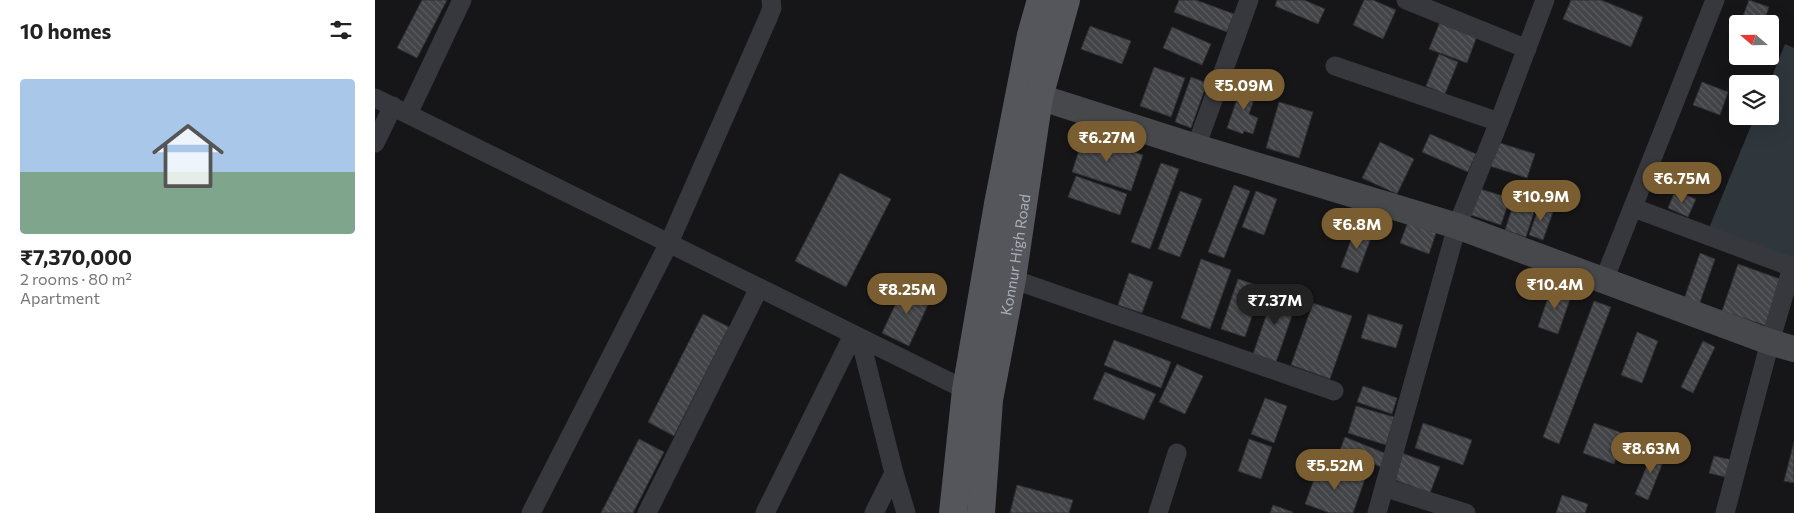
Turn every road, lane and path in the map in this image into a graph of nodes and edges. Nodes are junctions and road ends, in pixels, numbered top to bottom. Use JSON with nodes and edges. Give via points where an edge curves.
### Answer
{"nodes":[{"id":1,"x":462,"y":0,"type":"edge"},
{"id":2,"x":771,"y":0,"type":"edge"},
{"id":3,"x":1041,"y":0,"type":"edge"},
{"id":4,"x":1066,"y":0,"type":"edge"},
{"id":5,"x":1249,"y":0,"type":"edge"},
{"id":6,"x":1406,"y":0,"type":"edge"},
{"id":7,"x":1545,"y":0,"type":"edge"},
{"id":8,"x":1715,"y":0,"type":"edge"},
{"id":9,"x":1527,"y":49,"type":"junction"},
{"id":10,"x":1335,"y":66,"type":"dead end"},
{"id":11,"x":1039,"y":97,"type":"junction"},
{"id":12,"x":375,"y":98,"type":"edge"},
{"id":13,"x":400,"y":110,"type":"junction"},
{"id":14,"x":1499,"y":122,"type":"junction"},
{"id":15,"x":375,"y":143,"type":"edge"},
{"id":16,"x":1196,"y":147,"type":"junction"},
{"id":17,"x":1634,"y":208,"type":"junction"},
{"id":18,"x":1457,"y":226,"type":"junction"},
{"id":19,"x":669,"y":243,"type":"junction"},
{"id":20,"x":1012,"y":279,"type":"junction"},
{"id":21,"x":1604,"y":280,"type":"junction"},
{"id":22,"x":759,"y":288,"type":"junction"},
{"id":23,"x":856,"y":336,"type":"junction"},
{"id":24,"x":1782,"y":346,"type":"edge"},
{"id":25,"x":966,"y":390,"type":"junction"},
{"id":26,"x":1334,"y":391,"type":"dead end"},
{"id":27,"x":1177,"y":453,"type":"dead end"},
{"id":28,"x":895,"y":473,"type":"junction"},
{"id":29,"x":1385,"y":488,"type":"junction"},
{"id":30,"x":531,"y":513,"type":"edge"},
{"id":31,"x":647,"y":513,"type":"edge"},
{"id":32,"x":765,"y":513,"type":"edge"},
{"id":33,"x":874,"y":513,"type":"edge"},
{"id":34,"x":906,"y":513,"type":"edge"},
{"id":35,"x":953,"y":513,"type":"edge"},
{"id":36,"x":981,"y":513,"type":"edge"},
{"id":37,"x":1158,"y":513,"type":"edge"},
{"id":38,"x":1377,"y":513,"type":"edge"},
{"id":39,"x":1466,"y":513,"type":"edge"},
{"id":40,"x":1725,"y":513,"type":"edge"}],
"edges":[{"from":1,"to":13,"type":"street"},
{"from":2,"to":19,"type":"street","via":[[769,18]]},
{"from":3,"to":25,"type":"main road","via":[[1031,35],[1000,194]]},
{"from":4,"to":11,"type":"main road","name":"Konnur High Road"},
{"from":5,"to":16,"type":"street"},
{"from":6,"to":9,"type":"street"},
{"from":7,"to":9,"type":"street"},
{"from":8,"to":17,"type":"street"},
{"from":9,"to":14,"type":"street"},
{"from":10,"to":14,"type":"street"},
{"from":11,"to":16,"type":"street"},
{"from":11,"to":20,"type":"main road","name":"Konnur High Road"},
{"from":12,"to":13,"type":"street"},
{"from":13,"to":15,"type":"street"},
{"from":13,"to":19,"type":"street"},
{"from":14,"to":18,"type":"street"},
{"from":16,"to":18,"type":"street"},
{"from":17,"to":21,"type":"street"},
{"from":17,"to":24,"type":"street","via":[[1792,267]]},
{"from":18,"to":21,"type":"street"},
{"from":18,"to":29,"type":"street"},
{"from":19,"to":22,"type":"street"},
{"from":19,"to":30,"type":"street"},
{"from":20,"to":26,"type":"street"},
{"from":20,"to":36,"type":"main road","name":"Konnur High Road","via":[[989,400]]},
{"from":21,"to":24,"type":"street"},
{"from":22,"to":23,"type":"street"},
{"from":22,"to":31,"type":"street"},
{"from":23,"to":25,"type":"street"},
{"from":23,"to":28,"type":"street"},
{"from":23,"to":32,"type":"street"},
{"from":24,"to":40,"type":"street"},
{"from":25,"to":35,"type":"main road"},
{"from":27,"to":37,"type":"street"},
{"from":28,"to":33,"type":"street"},
{"from":28,"to":34,"type":"street"},
{"from":29,"to":38,"type":"street"},
{"from":29,"to":39,"type":"street"}]}
